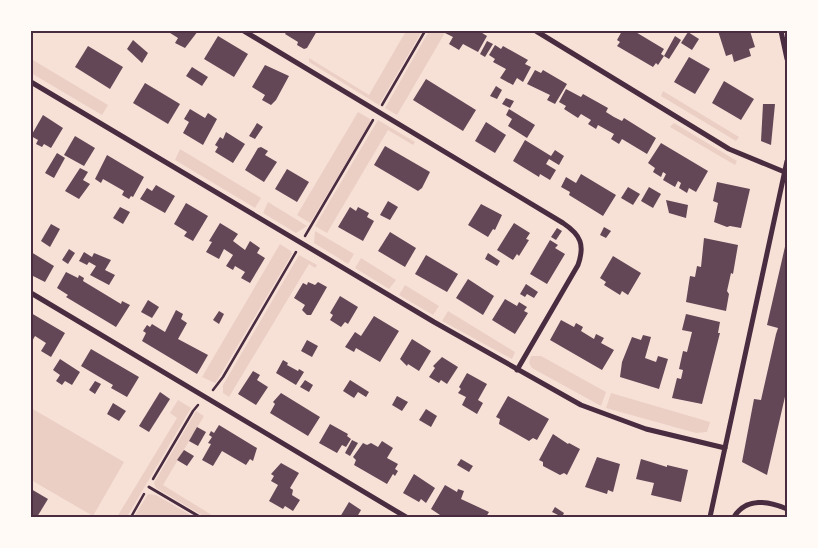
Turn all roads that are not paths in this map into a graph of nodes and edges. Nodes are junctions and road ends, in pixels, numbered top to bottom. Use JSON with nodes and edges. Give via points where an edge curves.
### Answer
{"nodes":[{"id":1,"x":244,"y":31,"type":"edge"},
{"id":2,"x":536,"y":31,"type":"edge"},
{"id":3,"x":781,"y":31,"type":"edge"},
{"id":4,"x":787,"y":59,"type":"edge"},
{"id":5,"x":31,"y":82,"type":"edge"},
{"id":6,"x":787,"y":161,"type":"edge"},
{"id":7,"x":786,"y":173,"type":"edge"},
{"id":8,"x":31,"y":293,"type":"edge"},
{"id":9,"x":517,"y":370,"type":"junction"},
{"id":10,"x":726,"y":448,"type":"junction"},
{"id":11,"x":149,"y":487,"type":"road end"},
{"id":12,"x":787,"y":509,"type":"edge"},
{"id":13,"x":200,"y":517,"type":"edge"},
{"id":14,"x":406,"y":517,"type":"edge"},
{"id":15,"x":710,"y":517,"type":"edge"},
{"id":16,"x":734,"y":517,"type":"edge"}],
"edges":[{"from":1,"to":9,"type":"street","via":[[572,229],[582,243],[578,265]]},
{"from":2,"to":7,"type":"street","via":[[729,150]]},
{"from":3,"to":4,"type":"street"},
{"from":5,"to":9,"type":"street"},
{"from":6,"to":7,"type":"street"},
{"from":7,"to":10,"type":"street"},
{"from":8,"to":14,"type":"street"},
{"from":9,"to":10,"type":"street","via":[[581,405],[615,419]]},
{"from":10,"to":15,"type":"street"},
{"from":11,"to":13,"type":"lane"},
{"from":12,"to":16,"type":"street","via":[[767,501],[751,503]]}]}
